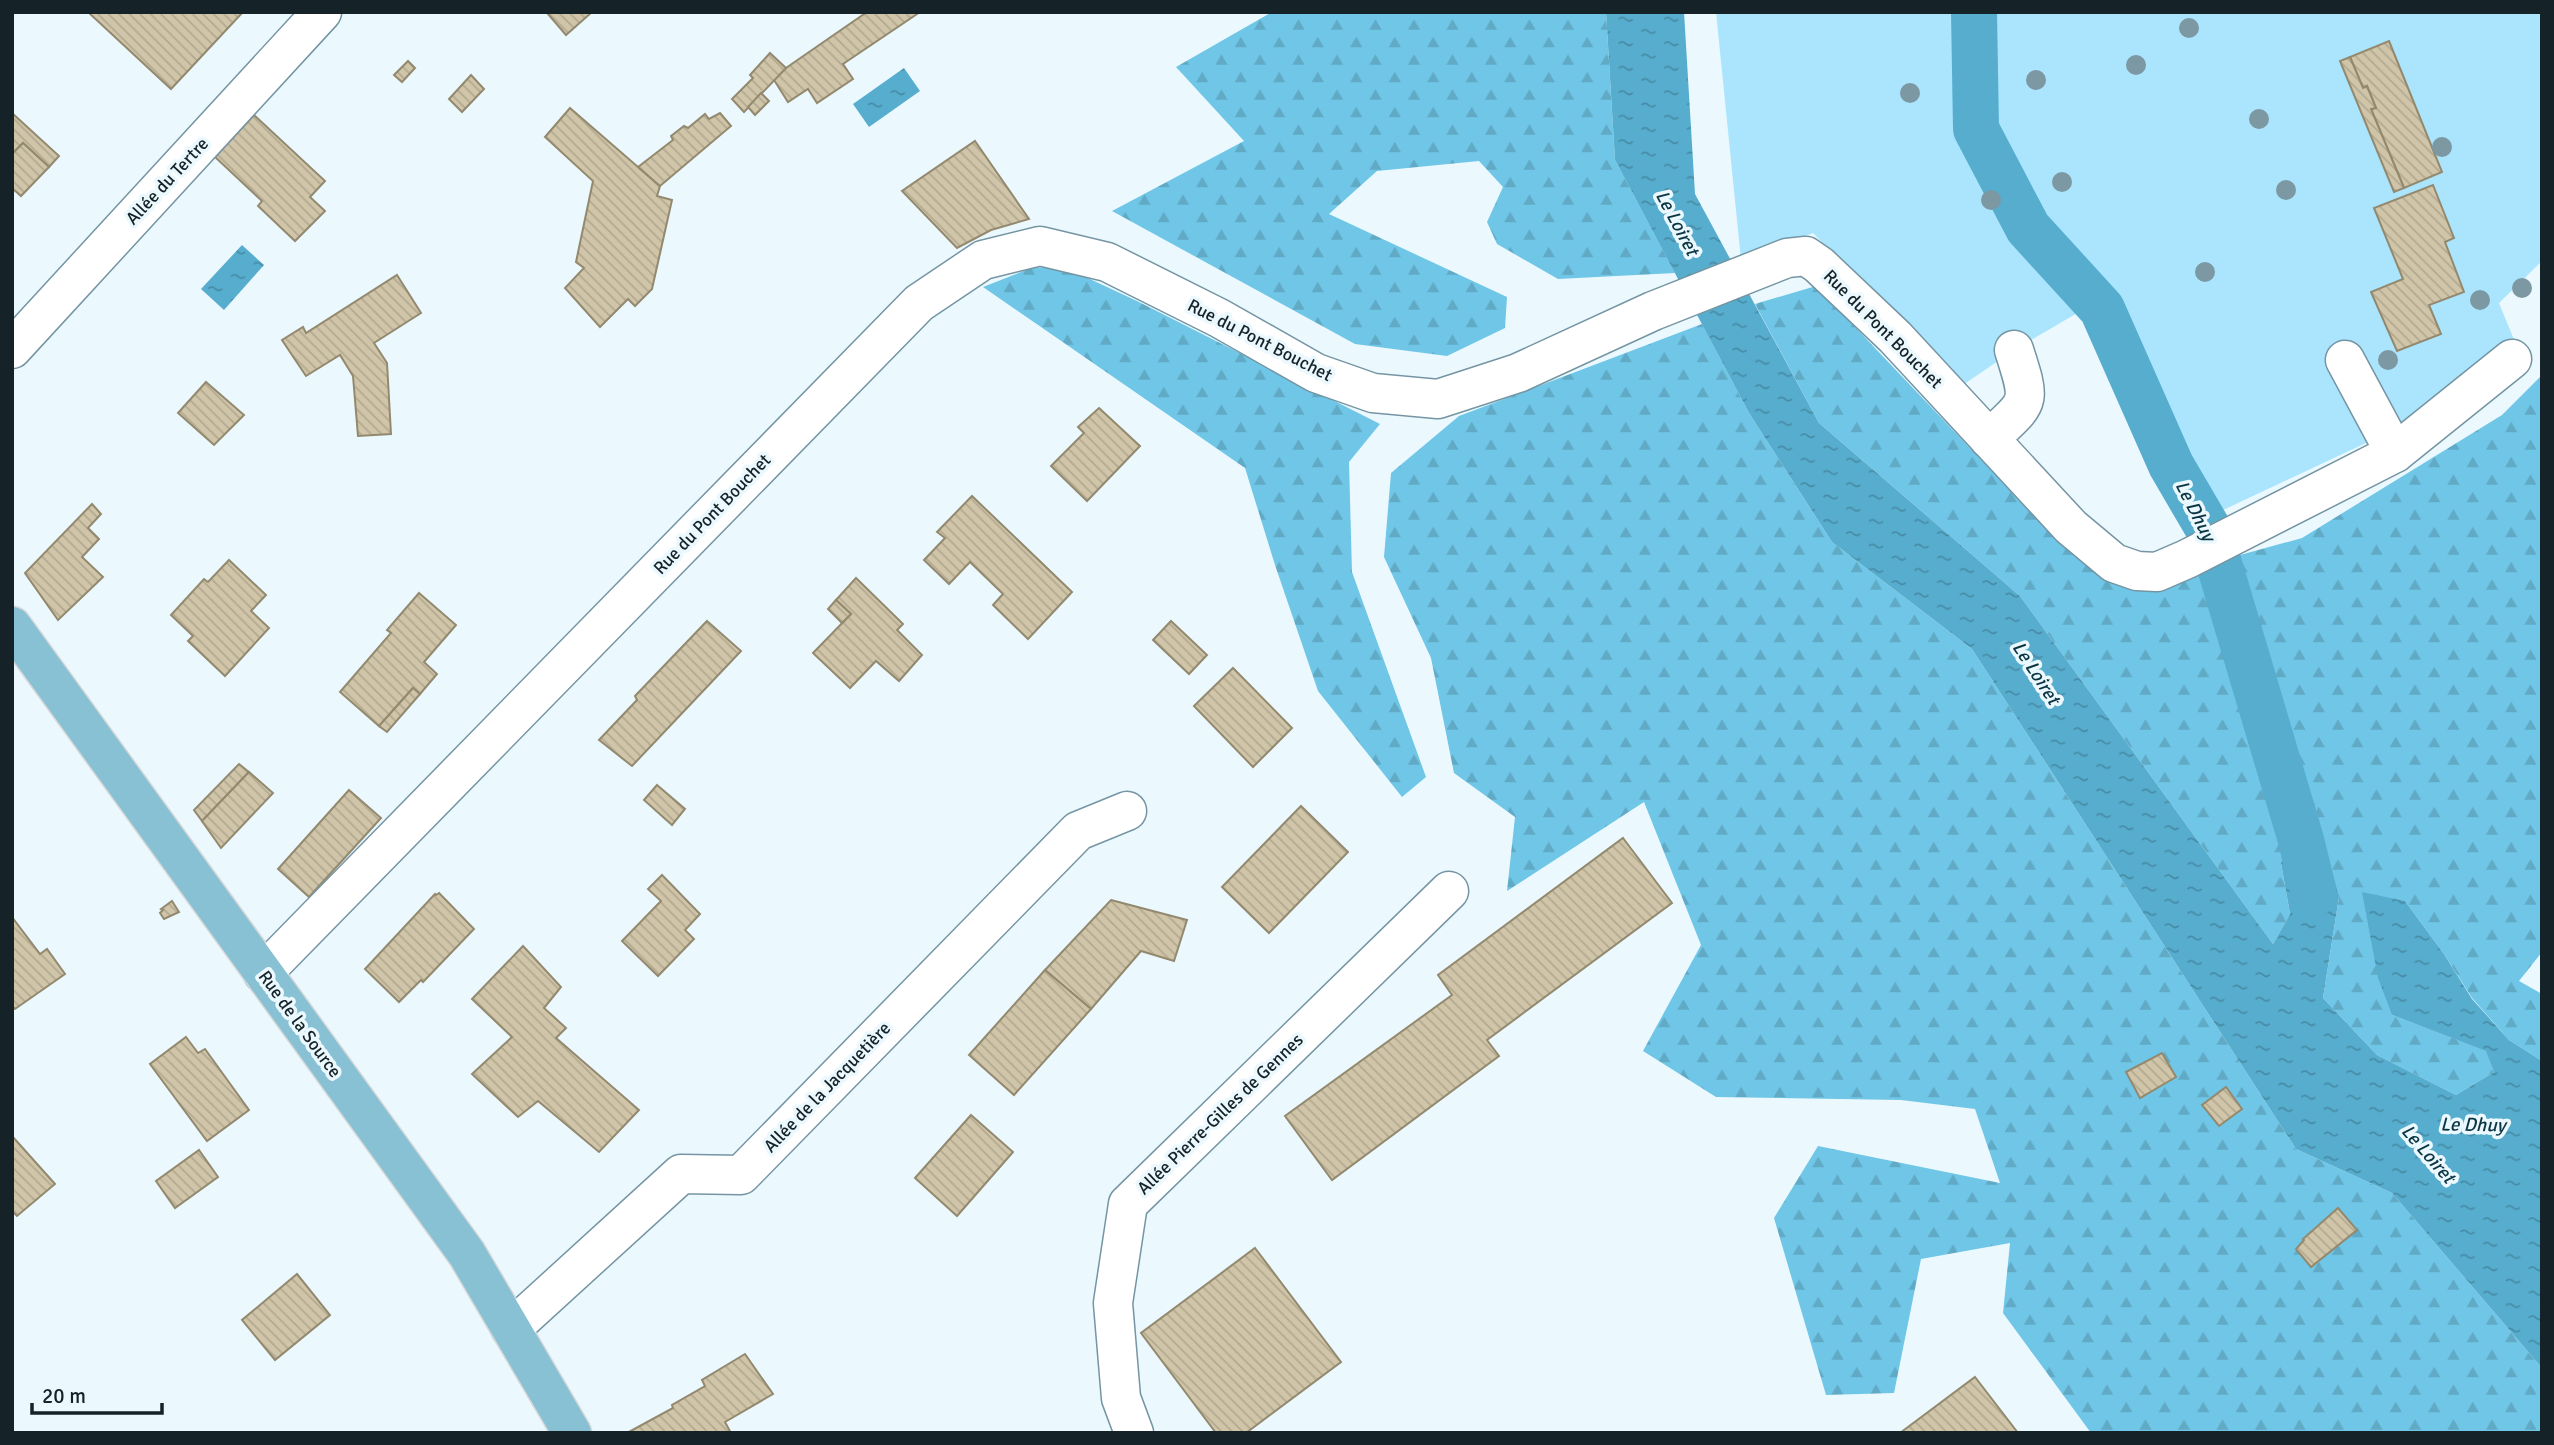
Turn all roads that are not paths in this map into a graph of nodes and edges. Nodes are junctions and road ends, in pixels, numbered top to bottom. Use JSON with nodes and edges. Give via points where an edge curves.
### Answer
{"nodes":[{"id":1,"x":322,"y":12,"type":"edge"},
{"id":2,"x":12,"y":349,"type":"edge"},
{"id":3,"x":2014,"y":350,"type":"dead end"},
{"id":4,"x":2512,"y":359,"type":"dead end"},
{"id":5,"x":2345,"y":360,"type":"dead end"},
{"id":6,"x":1989,"y":439,"type":"junction"},
{"id":7,"x":2395,"y":453,"type":"junction"},
{"id":8,"x":12,"y":626,"type":"edge"},
{"id":9,"x":1128,"y":811,"type":"dead end"},
{"id":10,"x":1449,"y":891,"type":"dead end"},
{"id":11,"x":263,"y":973,"type":"junction"},
{"id":12,"x":511,"y":1329,"type":"junction"},
{"id":13,"x":572,"y":1433,"type":"edge"},
{"id":14,"x":1134,"y":1433,"type":"edge"}],
"edges":[{"from":1,"to":2,"type":"street","name":"Allée du Tertre"},
{"from":3,"to":6,"type":"street","via":[[2026,399]]},
{"from":4,"to":7,"type":"street","name":"Rue du Pont Bouchet"},
{"from":5,"to":7,"type":"street"},
{"from":6,"to":7,"type":"street","name":"Rue du Pont Bouchet","via":[[2071,527],[2114,563],[2157,572]]},
{"from":6,"to":11,"type":"street","name":"Rue du Pont Bouchet","via":[[1895,338],[1806,256],[1787,258],[1653,311],[1518,373],[1438,399],[1373,393],[1315,373],[1107,262],[1040,246],[983,260],[919,303]]},
{"from":8,"to":11,"type":"main road","name":"Rue de la Source"},
{"from":9,"to":12,"type":"street","name":"Allée de la Jacquetière","via":[[1078,831],[741,1175],[681,1174]]},
{"from":10,"to":14,"type":"street","name":"Allée Pierre-Gilles de Gennes","via":[[1128,1204],[1113,1303],[1121,1398]]},
{"from":11,"to":12,"type":"main road","name":"Rue de la Source","via":[[467,1254]]},
{"from":12,"to":13,"type":"main road","name":"Rue de la Source"}]}
